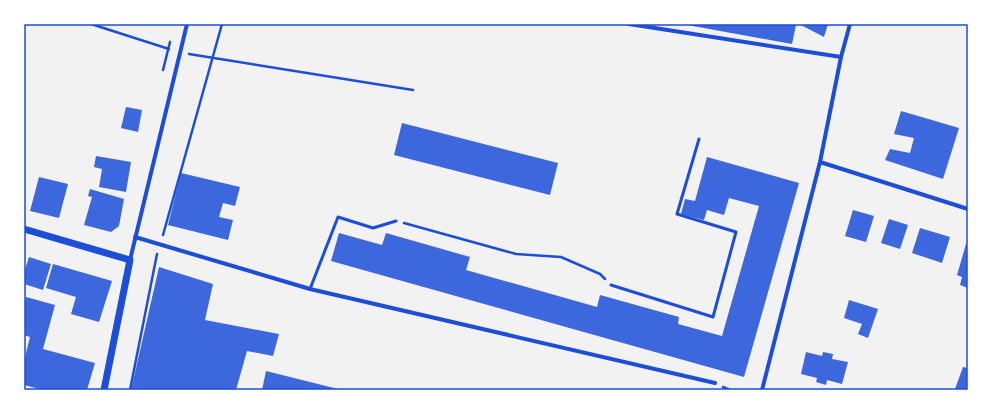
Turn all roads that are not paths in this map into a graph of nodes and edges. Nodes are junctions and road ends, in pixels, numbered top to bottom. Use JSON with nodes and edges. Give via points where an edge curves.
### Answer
{"nodes":[{"id":1,"x":187,"y":24,"type":"edge"},
{"id":2,"x":629,"y":24,"type":"edge"},
{"id":3,"x":850,"y":24,"type":"edge"},
{"id":4,"x":841,"y":57,"type":"junction"},
{"id":5,"x":699,"y":139,"type":"dead end"},
{"id":6,"x":820,"y":162,"type":"junction"},
{"id":7,"x":968,"y":209,"type":"edge"},
{"id":8,"x":396,"y":220,"type":"road end"},
{"id":9,"x":24,"y":229,"type":"edge"},
{"id":10,"x":135,"y":236,"type":"junction"},
{"id":11,"x":130,"y":260,"type":"junction"},
{"id":12,"x":611,"y":285,"type":"road end"},
{"id":13,"x":310,"y":289,"type":"junction"},
{"id":14,"x":715,"y":383,"type":"dead end"},
{"id":15,"x":104,"y":390,"type":"edge"},
{"id":16,"x":762,"y":390,"type":"edge"}],
"edges":[{"from":1,"to":10,"type":"street"},
{"from":2,"to":4,"type":"street"},
{"from":3,"to":4,"type":"street"},
{"from":4,"to":6,"type":"street"},
{"from":5,"to":12,"type":"lane","via":[[677,214],[736,232],[713,317]]},
{"from":6,"to":7,"type":"street"},
{"from":6,"to":16,"type":"street"},
{"from":8,"to":13,"type":"lane","via":[[373,228],[338,217]]},
{"from":9,"to":11,"type":"street"},
{"from":10,"to":11,"type":"street"},
{"from":10,"to":13,"type":"street"},
{"from":11,"to":15,"type":"street"},
{"from":13,"to":14,"type":"street"}]}
